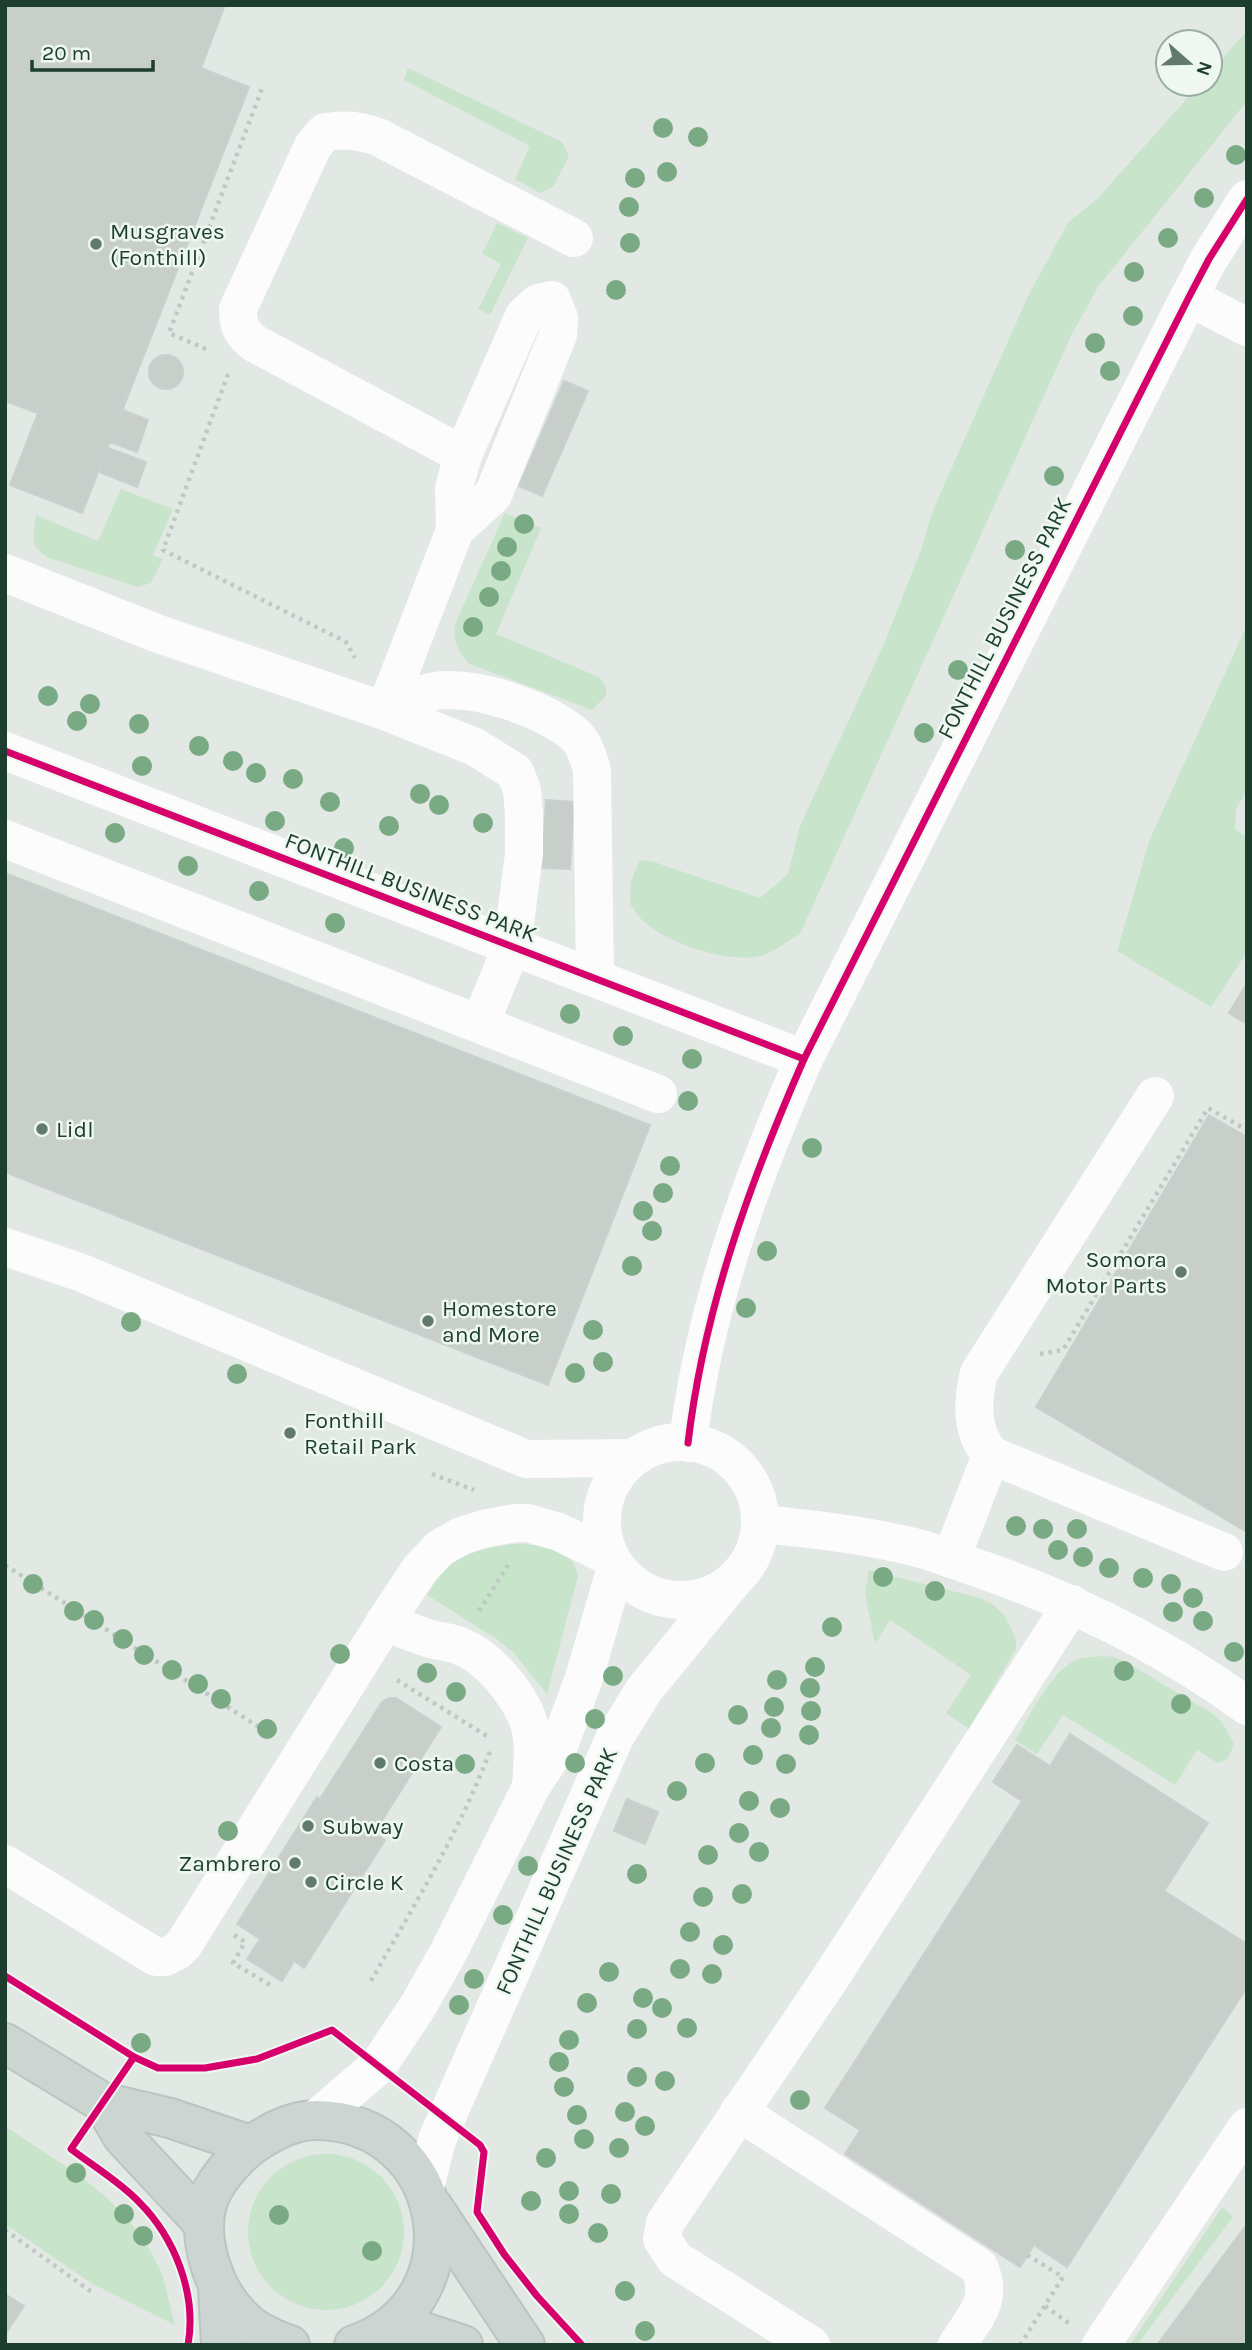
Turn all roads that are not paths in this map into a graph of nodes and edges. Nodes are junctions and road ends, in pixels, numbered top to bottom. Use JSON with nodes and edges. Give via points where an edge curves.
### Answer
{"nodes":[{"id":1,"x":1247,"y":199,"type":"edge"},
{"id":2,"x":574,"y":238,"type":"dead end"},
{"id":3,"x":1189,"y":297,"type":"junction"},
{"id":4,"x":1247,"y":327,"type":"edge"},
{"id":5,"x":463,"y":455,"type":"junction"},
{"id":6,"x":455,"y":530,"type":"junction"},
{"id":7,"x":5,"y":573,"type":"edge"},
{"id":8,"x":385,"y":712,"type":"junction"},
{"id":9,"x":5,"y":751,"type":"edge"},
{"id":10,"x":5,"y":839,"type":"edge"},
{"id":11,"x":512,"y":946,"type":"junction"},
{"id":12,"x":595,"y":978,"type":"junction"},
{"id":13,"x":480,"y":1024,"type":"junction"},
{"id":14,"x":804,"y":1059,"type":"junction"},
{"id":15,"x":658,"y":1094,"type":"dead end"},
{"id":16,"x":1155,"y":1096,"type":"dead end"},
{"id":17,"x":5,"y":1247,"type":"edge"},
{"id":18,"x":688,"y":1443,"type":"junction"},
{"id":19,"x":991,"y":1455,"type":"junction"},
{"id":20,"x":632,"y":1458,"type":"junction"},
{"id":21,"x":760,"y":1524,"type":"junction"},
{"id":22,"x":1224,"y":1552,"type":"dead end"},
{"id":23,"x":951,"y":1559,"type":"junction"},
{"id":24,"x":613,"y":1562,"type":"junction"},
{"id":25,"x":733,"y":1581,"type":"junction"},
{"id":26,"x":1072,"y":1604,"type":"junction"},
{"id":27,"x":385,"y":1622,"type":"junction"},
{"id":28,"x":1247,"y":1706,"type":"edge"},
{"id":29,"x":531,"y":1787,"type":"junction"},
{"id":30,"x":5,"y":1864,"type":"edge"},
{"id":31,"x":5,"y":2043,"type":"edge"},
{"id":32,"x":102,"y":2102,"type":"junction"},
{"id":33,"x":739,"y":2112,"type":"junction"},
{"id":34,"x":315,"y":2120,"type":"junction"},
{"id":35,"x":1247,"y":2127,"type":"edge"},
{"id":36,"x":250,"y":2145,"type":"junction"},
{"id":37,"x":427,"y":2195,"type":"junction"},
{"id":38,"x":204,"y":2224,"type":"junction"},
{"id":39,"x":218,"y":2287,"type":"junction"},
{"id":40,"x":396,"y":2323,"type":"junction"},
{"id":41,"x":221,"y":2345,"type":"edge"},
{"id":42,"x":290,"y":2345,"type":"edge"},
{"id":43,"x":354,"y":2345,"type":"edge"},
{"id":44,"x":463,"y":2345,"type":"edge"},
{"id":45,"x":525,"y":2345,"type":"edge"},
{"id":46,"x":811,"y":2345,"type":"edge"},
{"id":47,"x":957,"y":2345,"type":"edge"},
{"id":48,"x":1101,"y":2345,"type":"edge"}],
"edges":[{"from":1,"to":3,"type":"street","name":"FONTHILL BUSINESS PARK"},
{"from":2,"to":5,"type":"street","via":[[378,137],[355,130],[324,132],[313,146],[237,309],[238,326],[254,343]]},
{"from":3,"to":4,"type":"street"},
{"from":3,"to":14,"type":"street","name":"FONTHILL BUSINESS PARK"},
{"from":5,"to":6,"type":"street","via":[[454,488]]},
{"from":5,"to":6,"type":"street","via":[[524,316],[538,303],[552,300],[559,318],[558,335],[493,495]]},
{"from":6,"to":8,"type":"street"},
{"from":7,"to":8,"type":"street","via":[[156,633]]},
{"from":8,"to":11,"type":"street","via":[[475,747],[515,772],[522,790],[524,854]]},
{"from":8,"to":12,"type":"street","via":[[424,694],[446,690],[516,703],[574,734],[592,771]]},
{"from":9,"to":11,"type":"street","name":"FONTHILL BUSINESS PARK"},
{"from":10,"to":13,"type":"street"},
{"from":11,"to":12,"type":"street","name":"FONTHILL BUSINESS PARK"},
{"from":11,"to":13,"type":"street"},
{"from":12,"to":14,"type":"street","name":"FONTHILL BUSINESS PARK"},
{"from":13,"to":15,"type":"street"},
{"from":14,"to":18,"type":"street","name":"FONTHILL BUSINESS PARK","via":[[755,1175],[731,1247],[708,1325]]},
{"from":16,"to":19,"type":"street","via":[[979,1373],[974,1413],[981,1444]]},
{"from":17,"to":20,"type":"street","via":[[107,1283],[526,1459]]},
{"from":18,"to":20,"type":"street","name":"FONTHILL BUSINESS PARK","via":[[668,1443]]},
{"from":18,"to":21,"type":"street","name":"FONTHILL BUSINESS PARK","via":[[711,1448],[732,1460],[757,1500]]},
{"from":19,"to":22,"type":"street"},
{"from":19,"to":23,"type":"street"},
{"from":20,"to":24,"type":"street","name":"FONTHILL BUSINESS PARK","via":[[614,1479],[603,1503],[602,1530]]},
{"from":21,"to":23,"type":"street","via":[[870,1538]]},
{"from":21,"to":25,"type":"street","name":"FONTHILL BUSINESS PARK","via":[[757,1545]]},
{"from":23,"to":26,"type":"street"},
{"from":24,"to":25,"type":"street","name":"FONTHILL BUSINESS PARK","via":[[635,1586],[658,1598],[684,1601],[710,1595]]},
{"from":24,"to":27,"type":"street","via":[[559,1532],[527,1523],[483,1529],[440,1548]]},
{"from":24,"to":29,"type":"street","name":"FONTHILL BUSINESS PARK","via":[[584,1678],[560,1743]]},
{"from":25,"to":37,"type":"street","name":"FONTHILL BUSINESS PARK","via":[[644,1690],[615,1737],[437,2140]]},
{"from":26,"to":28,"type":"street","via":[[1149,1643]]},
{"from":26,"to":33,"type":"street"},
{"from":27,"to":29,"type":"street","via":[[462,1646],[501,1679],[529,1721]]},
{"from":27,"to":30,"type":"street","via":[[177,1951],[156,1957]]},
{"from":29,"to":34,"type":"street","name":"FONTHILL BUSINESS PARK","via":[[418,2006],[378,2066]]},
{"from":31,"to":32,"type":"main road"},
{"from":32,"to":36,"type":"main road","via":[[170,2118]]},
{"from":32,"to":38,"type":"main road","via":[[123,2137]]},
{"from":33,"to":46,"type":"street","via":[[665,2222],[662,2239],[675,2259]]},
{"from":33,"to":47,"type":"street","via":[[979,2267],[986,2282],[985,2299]]},
{"from":34,"to":36,"type":"main road","via":[[273,2131]]},
{"from":34,"to":37,"type":"main road","via":[[352,2125],[375,2134],[405,2157]]},
{"from":35,"to":48,"type":"street"},
{"from":36,"to":38,"type":"main road","via":[[209,2198]]},
{"from":37,"to":40,"type":"main road","via":[[435,2245],[429,2273]]},
{"from":37,"to":45,"type":"main road"},
{"from":38,"to":39,"type":"main road"},
{"from":39,"to":41,"type":"main road"},
{"from":39,"to":42,"type":"main road","via":[[240,2317],[268,2338]]},
{"from":40,"to":43,"type":"main road"},
{"from":40,"to":44,"type":"main road"}]}
